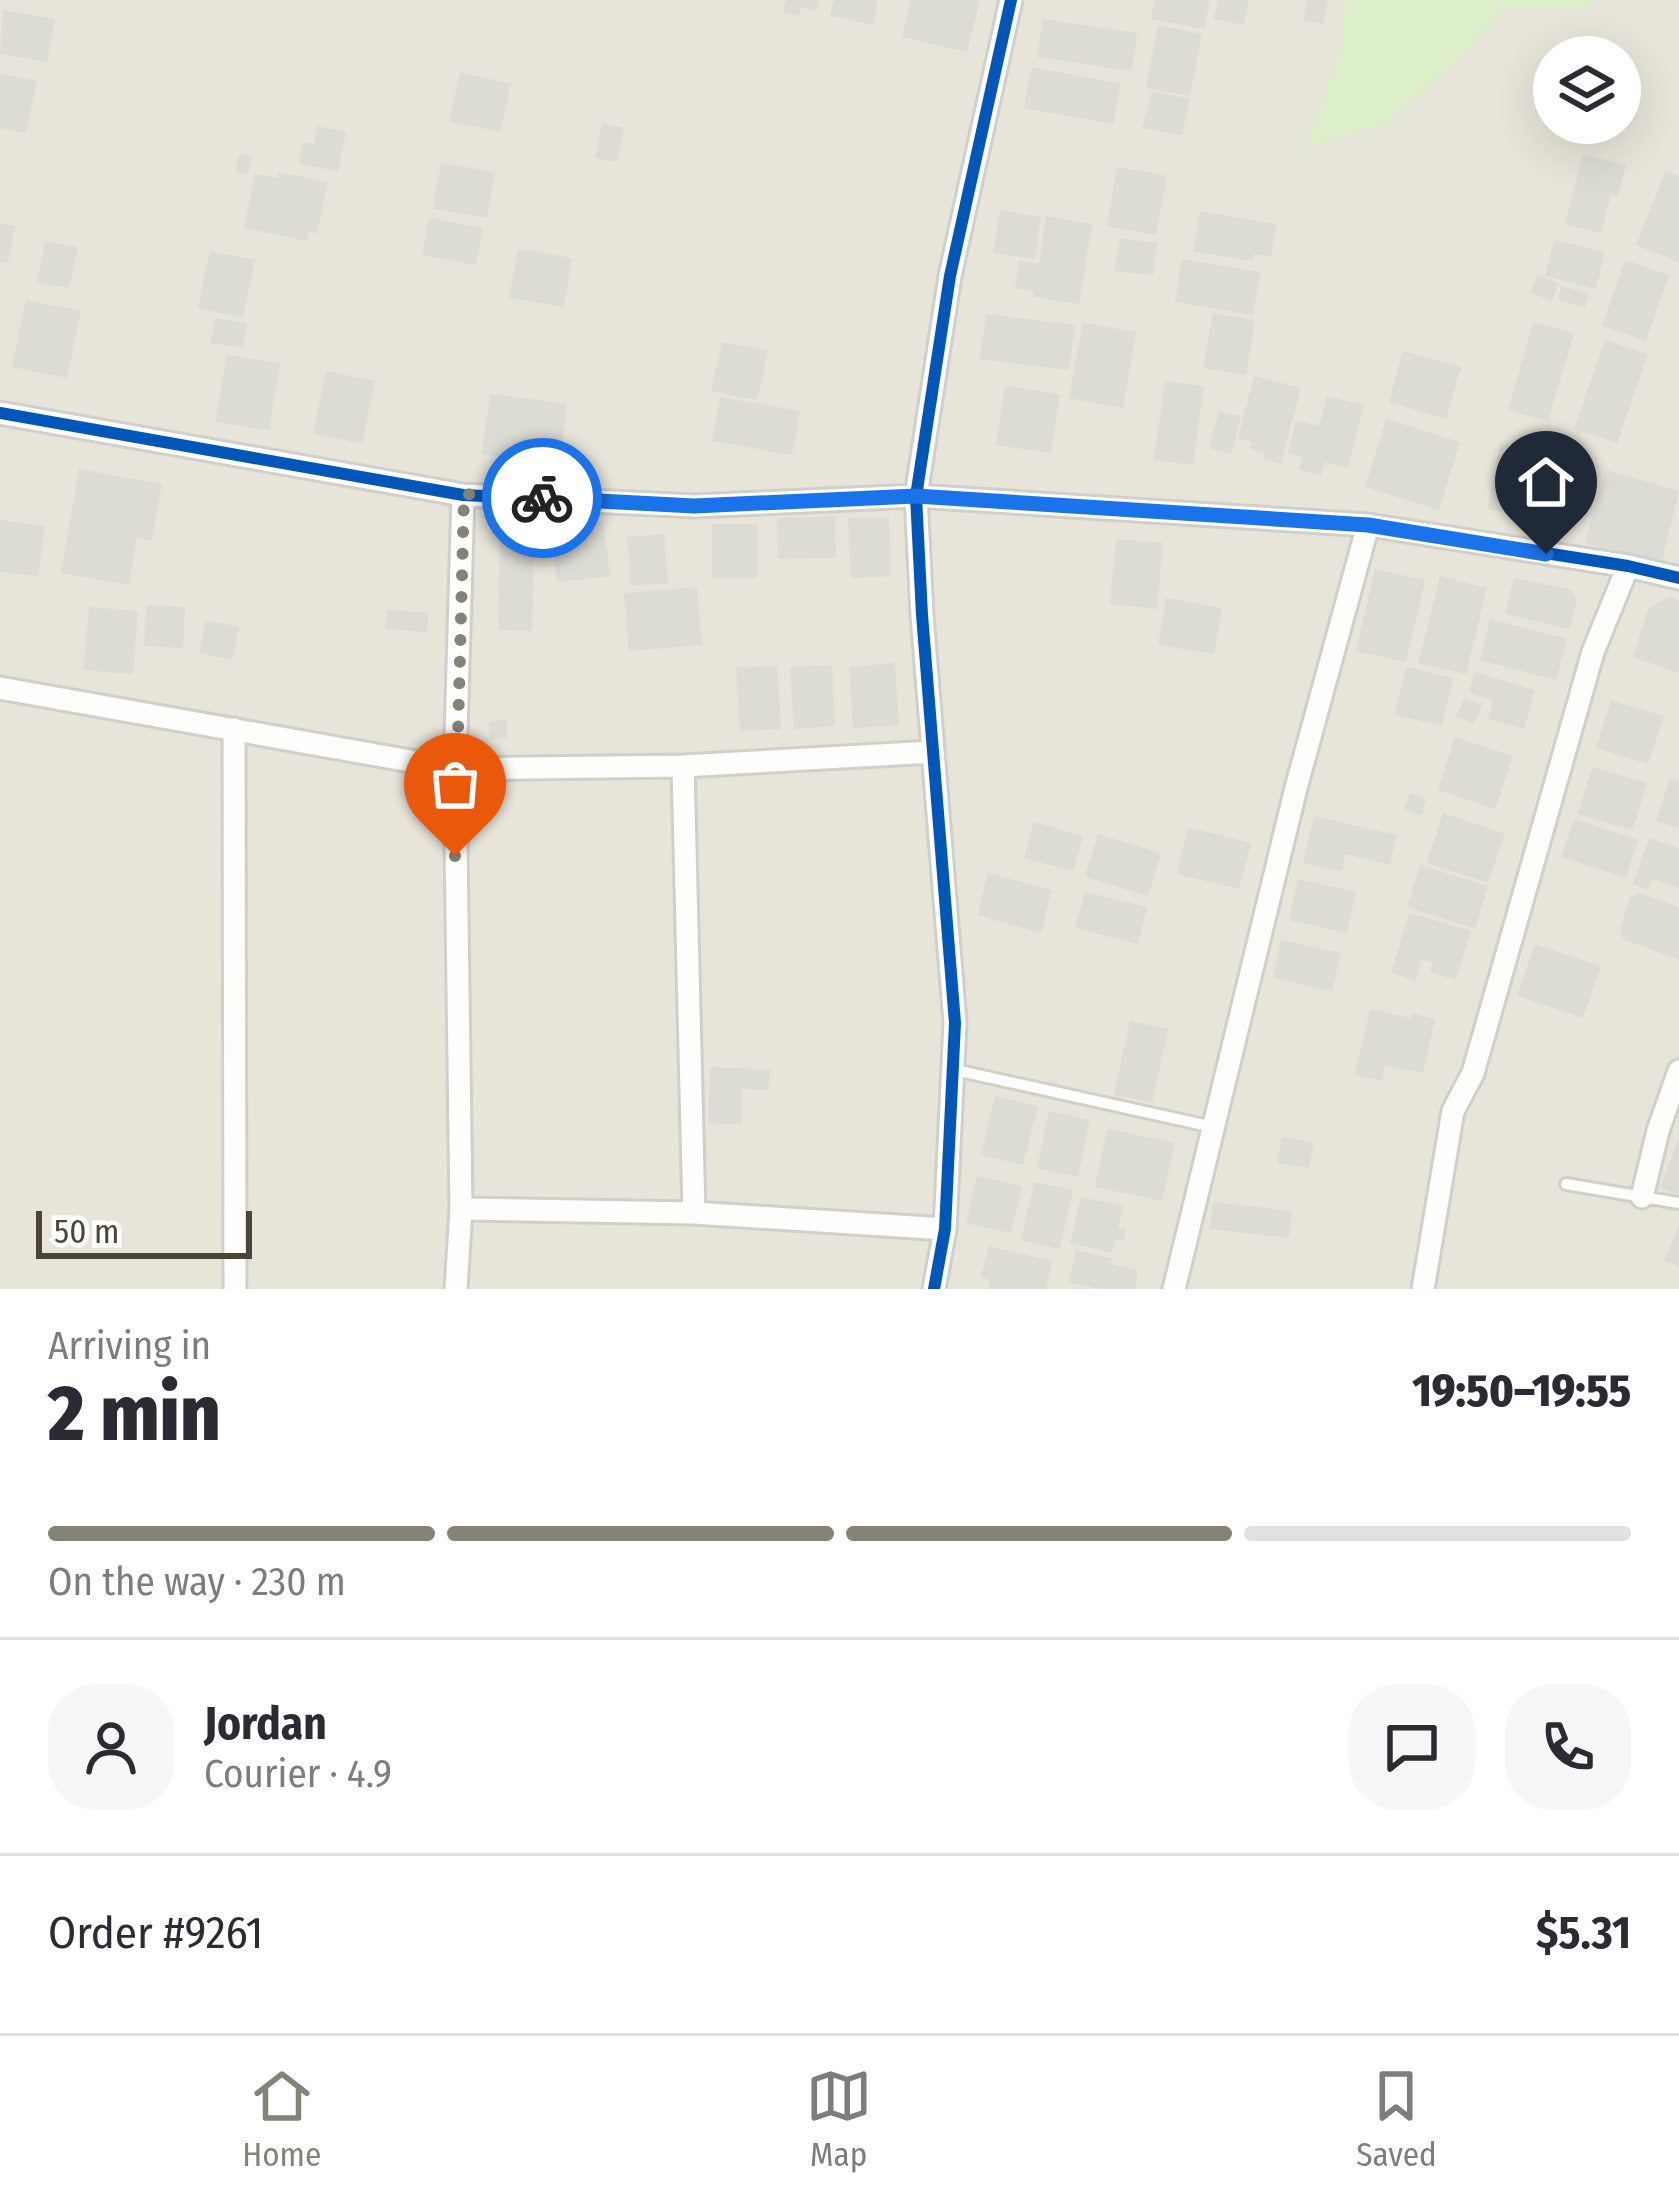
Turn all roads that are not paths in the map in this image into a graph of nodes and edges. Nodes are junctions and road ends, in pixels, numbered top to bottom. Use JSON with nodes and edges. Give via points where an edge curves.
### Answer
{"nodes":[{"id":1,"x":1011,"y":0,"type":"edge"},
{"id":2,"x":0,"y":413,"type":"edge"},
{"id":3,"x":464,"y":494,"type":"junction"},
{"id":4,"x":916,"y":496,"type":"junction"},
{"id":5,"x":1368,"y":525,"type":"junction"},
{"id":6,"x":1628,"y":566,"type":"junction"},
{"id":7,"x":1679,"y":578,"type":"edge"},
{"id":8,"x":0,"y":688,"type":"edge"},
{"id":9,"x":234,"y":729,"type":"junction"},
{"id":10,"x":933,"y":752,"type":"junction"},
{"id":11,"x":682,"y":766,"type":"junction"},
{"id":12,"x":455,"y":769,"type":"junction"},
{"id":13,"x":955,"y":1070,"type":"junction"},
{"id":14,"x":1679,"y":1071,"type":"edge"},
{"id":15,"x":1213,"y":1127,"type":"junction"},
{"id":16,"x":1566,"y":1184,"type":"dead end"},
{"id":17,"x":1642,"y":1197,"type":"junction"},
{"id":18,"x":1679,"y":1203,"type":"edge"},
{"id":19,"x":460,"y":1209,"type":"junction"},
{"id":20,"x":694,"y":1214,"type":"junction"},
{"id":21,"x":945,"y":1229,"type":"junction"},
{"id":22,"x":236,"y":1289,"type":"edge"},
{"id":23,"x":456,"y":1289,"type":"edge"},
{"id":24,"x":934,"y":1289,"type":"edge"},
{"id":25,"x":1174,"y":1289,"type":"edge"},
{"id":26,"x":1423,"y":1289,"type":"edge"}],
"edges":[{"from":1,"to":4,"type":"street","via":[[950,276]]},
{"from":2,"to":3,"type":"street"},
{"from":3,"to":4,"type":"street","via":[[694,506]]},
{"from":3,"to":12,"type":"street"},
{"from":4,"to":5,"type":"street"},
{"from":4,"to":10,"type":"street"},
{"from":5,"to":6,"type":"street"},
{"from":5,"to":15,"type":"street"},
{"from":6,"to":7,"type":"street"},
{"from":6,"to":26,"type":"street","via":[[1593,652],[1473,1073],[1453,1111]]},
{"from":8,"to":9,"type":"street"},
{"from":9,"to":12,"type":"street"},
{"from":9,"to":22,"type":"street"},
{"from":10,"to":11,"type":"street"},
{"from":10,"to":13,"type":"street"},
{"from":11,"to":12,"type":"street"},
{"from":11,"to":20,"type":"street"},
{"from":12,"to":19,"type":"street"},
{"from":13,"to":15,"type":"lane"},
{"from":13,"to":21,"type":"street"},
{"from":14,"to":17,"type":"street"},
{"from":15,"to":25,"type":"street"},
{"from":16,"to":17,"type":"lane"},
{"from":17,"to":18,"type":"lane"},
{"from":19,"to":20,"type":"street"},
{"from":19,"to":23,"type":"street"},
{"from":20,"to":21,"type":"street"},
{"from":21,"to":24,"type":"street"}]}
